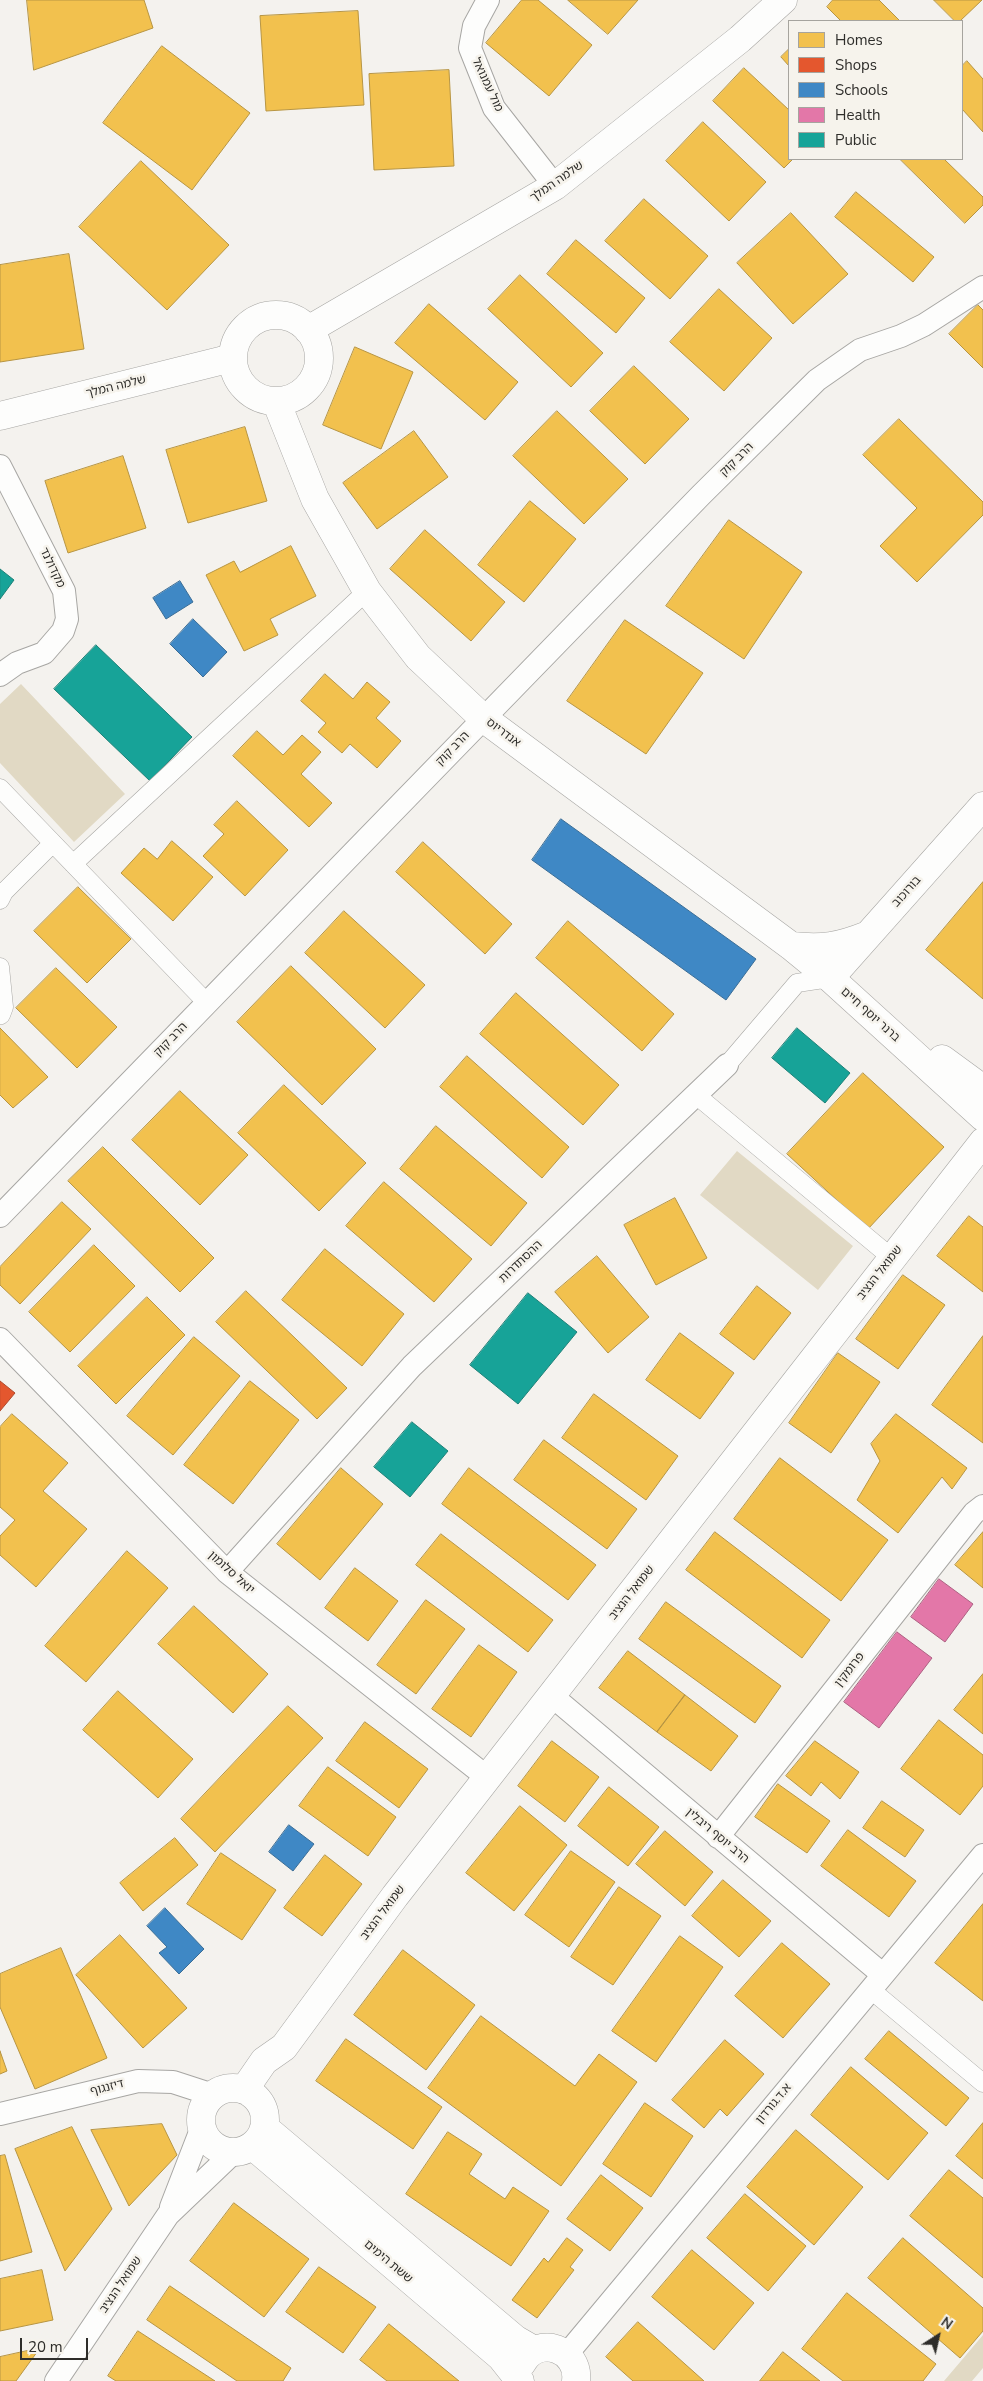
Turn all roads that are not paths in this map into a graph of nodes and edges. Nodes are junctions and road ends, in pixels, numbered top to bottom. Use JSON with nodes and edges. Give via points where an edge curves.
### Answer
{"nodes":[{"id":1,"x":488,"y":0,"type":"edge"},
{"id":2,"x":783,"y":0,"type":"edge"},
{"id":3,"x":555,"y":186,"type":"junction"},
{"id":4,"x":983,"y":287,"type":"edge"},
{"id":5,"x":308,"y":330,"type":"junction"},
{"id":6,"x":232,"y":358,"type":"junction"},
{"id":7,"x":276,"y":401,"type":"junction"},
{"id":8,"x":0,"y":416,"type":"edge"},
{"id":9,"x":0,"y":466,"type":"edge"},
{"id":10,"x":367,"y":591,"type":"junction"},
{"id":11,"x":0,"y":675,"type":"edge"},
{"id":12,"x":483,"y":718,"type":"junction"},
{"id":13,"x":0,"y":788,"type":"edge"},
{"id":14,"x":983,"y":806,"type":"edge"},
{"id":15,"x":53,"y":843,"type":"junction"},
{"id":16,"x":73,"y":864,"type":"junction"},
{"id":17,"x":0,"y":900,"type":"edge"},
{"id":18,"x":870,"y":934,"type":"junction"},
{"id":19,"x":791,"y":946,"type":"junction"},
{"id":20,"x":0,"y":967,"type":"edge"},
{"id":21,"x":830,"y":978,"type":"junction"},
{"id":22,"x":207,"y":1003,"type":"junction"},
{"id":23,"x":2,"y":1015,"type":"dead end"},
{"id":24,"x":727,"y":1065,"type":"joint"},
{"id":25,"x":983,"y":1089,"type":"edge"},
{"id":26,"x":696,"y":1095,"type":"junction"},
{"id":27,"x":983,"y":1117,"type":"edge"},
{"id":28,"x":983,"y":1142,"type":"edge"},
{"id":29,"x":0,"y":1216,"type":"edge"},
{"id":30,"x":892,"y":1258,"type":"junction"},
{"id":31,"x":0,"y":1339,"type":"edge"},
{"id":32,"x":983,"y":1506,"type":"edge"},
{"id":33,"x":227,"y":1572,"type":"junction"},
{"id":34,"x":552,"y":1696,"type":"junction"},
{"id":35,"x":488,"y":1778,"type":"junction"},
{"id":36,"x":718,"y":1837,"type":"junction"},
{"id":37,"x":983,"y":1855,"type":"edge"},
{"id":38,"x":876,"y":1982,"type":"junction"},
{"id":39,"x":983,"y":2083,"type":"edge"},
{"id":40,"x":213,"y":2095,"type":"junction"},
{"id":41,"x":0,"y":2114,"type":"edge"},
{"id":42,"x":251,"y":2124,"type":"junction"},
{"id":43,"x":202,"y":2127,"type":"junction"},
{"id":44,"x":168,"y":2215,"type":"junction"},
{"id":45,"x":534,"y":2350,"type":"junction"},
{"id":46,"x":567,"y":2354,"type":"junction"},
{"id":47,"x":56,"y":2381,"type":"edge"},
{"id":48,"x":520,"y":2381,"type":"edge"},
{"id":49,"x":576,"y":2381,"type":"edge"}],
"edges":[{"from":1,"to":3,"type":"street","name":"מול עמנואל","via":[[474,26],[470,48],[494,108]]},
{"from":2,"to":3,"type":"street","name":"שלמה המלך","via":[[740,39]]},
{"from":3,"to":5,"type":"street","name":"שלמה המלך"},
{"from":4,"to":12,"type":"street","name":"הרב קוק","via":[[924,325],[860,350],[817,380]]},
{"from":5,"to":6,"type":"street","via":[[297,320],[282,315],[258,319],[244,328],[236,341]]},
{"from":5,"to":7,"type":"street","via":[[317,346],[317,371],[304,391],[291,399]]},
{"from":6,"to":7,"type":"street","via":[[242,386],[264,400]]},
{"from":6,"to":8,"type":"street","name":"שלמה המלך"},
{"from":7,"to":10,"type":"street","name":"אנדריוס","via":[[315,499]]},
{"from":9,"to":11,"type":"street","name":"מקדולנד","via":[[64,591],[67,619],[63,631],[44,653],[17,663]]},
{"from":10,"to":12,"type":"street","name":"אנדריוס","via":[[418,657]]},
{"from":10,"to":16,"type":"street"},
{"from":12,"to":19,"type":"street","name":"אנדריוס"},
{"from":12,"to":22,"type":"street","name":"הרב קוק"},
{"from":13,"to":15,"type":"street"},
{"from":14,"to":18,"type":"street","name":"בורוכוב"},
{"from":15,"to":16,"type":"street"},
{"from":15,"to":17,"type":"street","via":[[4,892]]},
{"from":16,"to":22,"type":"street"},
{"from":18,"to":19,"type":"street","via":[[841,946]]},
{"from":18,"to":21,"type":"street","name":"בורוכוב"},
{"from":19,"to":21,"type":"street","name":"אנדריוס"},
{"from":20,"to":23,"type":"street"},
{"from":21,"to":24,"type":"street","name":"ההסתדרות","via":[[797,983]]},
{"from":21,"to":25,"type":"street","name":"ברנר יוסף חיים"},
{"from":21,"to":27,"type":"street","name":"ברנר יוסף חיים"},
{"from":22,"to":29,"type":"street","name":"הרב קוק"},
{"from":24,"to":26,"type":"street","name":"ההסתדרות"},
{"from":26,"to":30,"type":"street"},
{"from":26,"to":33,"type":"street","name":"ההסתדרות","via":[[412,1366]]},
{"from":28,"to":30,"type":"street","name":"שמואל הנציב"},
{"from":30,"to":34,"type":"street","name":"שמואל הנציב"},
{"from":31,"to":33,"type":"street","name":"יואל סלומון"},
{"from":32,"to":36,"type":"street","name":"פרומקין","via":[[968,1520]]},
{"from":33,"to":35,"type":"street","name":"יואל סלומון"},
{"from":34,"to":35,"type":"street","name":"שמואל הנציב"},
{"from":34,"to":36,"type":"street","name":"הרב יוסף ריבלין"},
{"from":35,"to":42,"type":"street","name":"שמואל הנציב","via":[[395,1896],[284,2047],[278,2070]]},
{"from":36,"to":38,"type":"street","name":"הרב יוסף ריבלין"},
{"from":37,"to":38,"type":"street","name":"א.ד.גורדון"},
{"from":38,"to":39,"type":"street","name":"הרב יוסף ריבלין"},
{"from":38,"to":46,"type":"street","name":"א.ד.גורדון"},
{"from":40,"to":41,"type":"street","name":"דיזנגוף","via":[[173,2082],[138,2081]]},
{"from":40,"to":42,"type":"street","via":[[231,2088]]},
{"from":40,"to":43,"type":"street","via":[[201,2115]]},
{"from":42,"to":43,"type":"street","via":[[227,2152],[206,2138]]},
{"from":42,"to":44,"type":"street","name":"שמואל הנציב"},
{"from":42,"to":45,"type":"street","name":"ששת הימים","via":[[515,2339]]},
{"from":42,"to":48,"type":"street","name":"ששת הימים","via":[[501,2357]]},
{"from":43,"to":44,"type":"street","name":"שמואל הנציב"},
{"from":44,"to":47,"type":"street","name":"שמואל הנציב"},
{"from":45,"to":46,"type":"street","via":[[548,2347]]},
{"from":45,"to":48,"type":"street","via":[[522,2364]]},
{"from":46,"to":49,"type":"street","via":[[575,2367]]}]}
